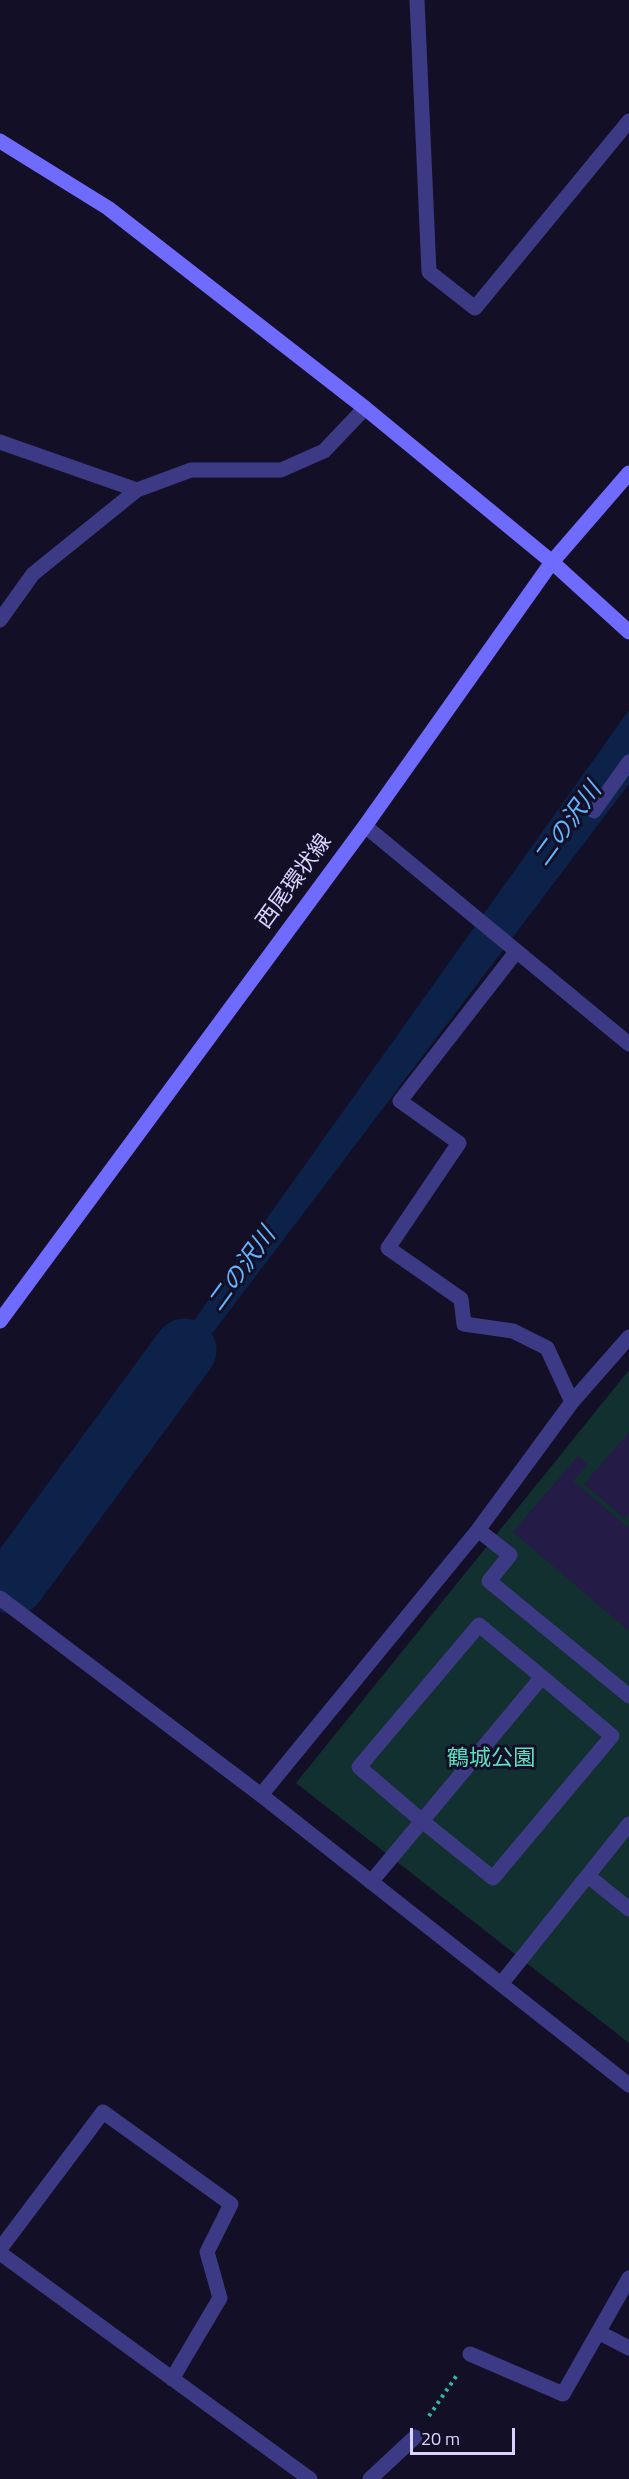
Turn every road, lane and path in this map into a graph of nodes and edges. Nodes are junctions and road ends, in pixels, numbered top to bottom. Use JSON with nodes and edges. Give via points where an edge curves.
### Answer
{"nodes":[{"id":1,"x":417,"y":0,"type":"edge"},
{"id":2,"x":629,"y":121,"type":"edge"},
{"id":3,"x":0,"y":141,"type":"edge"},
{"id":4,"x":365,"y":408,"type":"junction"},
{"id":5,"x":0,"y":442,"type":"edge"},
{"id":6,"x":629,"y":472,"type":"edge"},
{"id":7,"x":136,"y":490,"type":"junction"},
{"id":8,"x":552,"y":562,"type":"junction"},
{"id":9,"x":0,"y":620,"type":"edge"},
{"id":10,"x":629,"y":632,"type":"edge"},
{"id":11,"x":628,"y":765,"type":"edge"},
{"id":12,"x":594,"y":811,"type":"dead end"},
{"id":13,"x":365,"y":826,"type":"junction"},
{"id":14,"x":516,"y":952,"type":"junction"},
{"id":15,"x":629,"y":1044,"type":"edge"},
{"id":16,"x":0,"y":1321,"type":"edge"},
{"id":17,"x":629,"y":1337,"type":"edge"},
{"id":18,"x":572,"y":1402,"type":"junction"},
{"id":19,"x":478,"y":1530,"type":"junction"},
{"id":20,"x":0,"y":1598,"type":"edge"},
{"id":21,"x":542,"y":1677,"type":"junction"},
{"id":22,"x":629,"y":1696,"type":"edge"},
{"id":23,"x":261,"y":1795,"type":"junction"},
{"id":24,"x":422,"y":1821,"type":"junction"},
{"id":25,"x":629,"y":1824,"type":"edge"},
{"id":26,"x":588,"y":1876,"type":"junction"},
{"id":27,"x":371,"y":1882,"type":"junction"},
{"id":28,"x":629,"y":1909,"type":"edge"},
{"id":29,"x":501,"y":1984,"type":"junction"},
{"id":30,"x":629,"y":2085,"type":"edge"},
{"id":31,"x":0,"y":2251,"type":"edge"},
{"id":32,"x":629,"y":2278,"type":"edge"},
{"id":33,"x":600,"y":2333,"type":"junction"},
{"id":34,"x":629,"y":2348,"type":"edge"},
{"id":35,"x":470,"y":2354,"type":"joint"},
{"id":36,"x":172,"y":2379,"type":"junction"},
{"id":37,"x":415,"y":2437,"type":"joint"},
{"id":38,"x":310,"y":2479,"type":"edge"},
{"id":39,"x":370,"y":2479,"type":"edge"}],
"edges":[{"from":1,"to":2,"type":"street","via":[[429,272],[475,308]]},
{"from":3,"to":4,"type":"main road","via":[[108,208]]},
{"from":4,"to":7,"type":"street","via":[[324,451],[281,470],[191,470]]},
{"from":4,"to":8,"type":"main road"},
{"from":5,"to":7,"type":"street"},
{"from":6,"to":8,"type":"main road","name":"西尾環状線"},
{"from":7,"to":9,"type":"street","via":[[33,574]]},
{"from":8,"to":10,"type":"main road"},
{"from":8,"to":13,"type":"main road","name":"西尾環状線"},
{"from":11,"to":12,"type":"street"},
{"from":13,"to":14,"type":"street"},
{"from":13,"to":16,"type":"main road","name":"西尾環状線"},
{"from":14,"to":15,"type":"street"},
{"from":14,"to":18,"type":"street","via":[[400,1101],[459,1143],[388,1248],[461,1299],[464,1324],[513,1331],[548,1348]]},
{"from":17,"to":18,"type":"street"},
{"from":18,"to":19,"type":"street"},
{"from":19,"to":22,"type":"street","via":[[510,1555],[489,1581]]},
{"from":19,"to":23,"type":"street"},
{"from":20,"to":23,"type":"street"},
{"from":21,"to":24,"type":"street"},
{"from":21,"to":24,"type":"street","via":[[479,1625],[359,1767]]},
{"from":21,"to":24,"type":"street","via":[[612,1736],[493,1878]]},
{"from":23,"to":27,"type":"street"},
{"from":24,"to":27,"type":"street"},
{"from":25,"to":26,"type":"street"},
{"from":26,"to":28,"type":"street"},
{"from":26,"to":29,"type":"street"},
{"from":27,"to":29,"type":"street"},
{"from":29,"to":30,"type":"street"},
{"from":31,"to":36,"type":"street"},
{"from":31,"to":36,"type":"street","via":[[103,2112],[231,2204],[207,2252],[220,2298]]},
{"from":32,"to":33,"type":"street"},
{"from":33,"to":34,"type":"street"},
{"from":33,"to":35,"type":"street","via":[[563,2394]]},
{"from":35,"to":37,"type":"path"},
{"from":36,"to":38,"type":"street"},
{"from":37,"to":39,"type":"street"}]}
